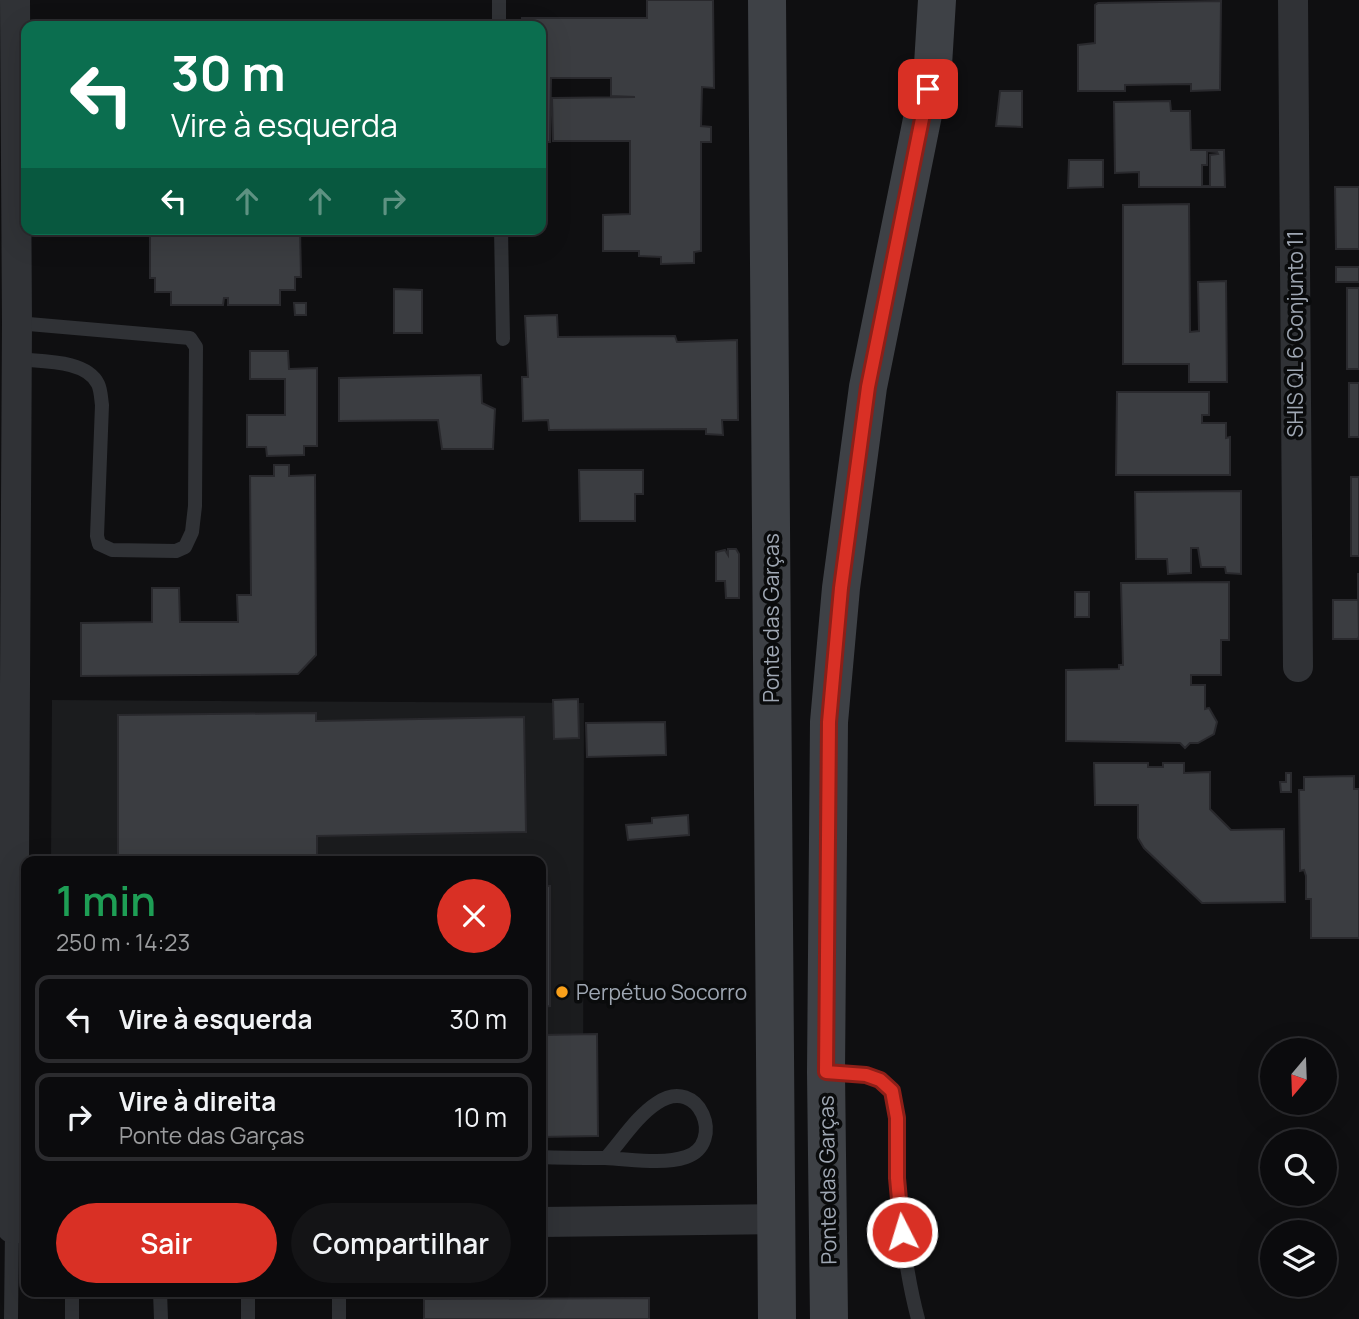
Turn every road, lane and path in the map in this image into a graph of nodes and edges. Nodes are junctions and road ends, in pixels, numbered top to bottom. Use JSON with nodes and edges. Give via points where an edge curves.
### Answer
{"nodes":[{"id":1,"x":15,"y":0,"type":"edge"},
{"id":2,"x":499,"y":0,"type":"edge"},
{"id":3,"x":767,"y":0,"type":"edge"},
{"id":4,"x":937,"y":0,"type":"edge"},
{"id":5,"x":1293,"y":0,"type":"edge"},
{"id":6,"x":499,"y":21,"type":"edge"},
{"id":7,"x":501,"y":235,"type":"edge"},
{"id":8,"x":17,"y":323,"type":"junction"},
{"id":9,"x":503,"y":339,"type":"dead end"},
{"id":10,"x":16,"y":359,"type":"junction"},
{"id":11,"x":1298,"y":667,"type":"dead end"},
{"id":12,"x":826,"y":1072,"type":"junction"},
{"id":13,"x":546,"y":1157,"type":"edge"},
{"id":14,"x":606,"y":1158,"type":"junction"},
{"id":15,"x":775,"y":1219,"type":"junction"},
{"id":16,"x":546,"y":1222,"type":"edge"},
{"id":17,"x":19,"y":1228,"type":"edge"},
{"id":18,"x":72,"y":1297,"type":"edge"},
{"id":19,"x":160,"y":1297,"type":"edge"},
{"id":20,"x":248,"y":1297,"type":"edge"},
{"id":21,"x":340,"y":1297,"type":"edge"},
{"id":22,"x":11,"y":1319,"type":"edge"},
{"id":23,"x":72,"y":1319,"type":"edge"},
{"id":24,"x":160,"y":1319,"type":"edge"},
{"id":25,"x":248,"y":1319,"type":"edge"},
{"id":26,"x":339,"y":1319,"type":"edge"},
{"id":27,"x":777,"y":1319,"type":"edge"},
{"id":28,"x":829,"y":1319,"type":"edge"},
{"id":29,"x":918,"y":1319,"type":"edge"}],
"edges":[{"from":1,"to":8,"type":"street"},
{"from":2,"to":6,"type":"lane"},
{"from":3,"to":15,"type":"main road","name":"Ponte das Garças"},
{"from":4,"to":12,"type":"main road","name":"Ponte das Garças","via":[[933,65],[868,387],[841,588],[829,722]]},
{"from":5,"to":11,"type":"street","name":"SHIS QL 6 Conjunto 11"},
{"from":7,"to":9,"type":"lane"},
{"from":8,"to":10,"type":"street"},
{"from":8,"to":10,"type":"lane","via":[[190,338],[196,347],[195,506],[185,547],[176,551],[112,551],[99,544],[99,385],[90,373],[75,366]]},
{"from":10,"to":17,"type":"street"},
{"from":12,"to":28,"type":"main road","name":"Ponte das Garças"},
{"from":12,"to":29,"type":"lane","via":[[866,1075],[892,1091],[902,1232]]},
{"from":13,"to":14,"type":"lane"},
{"from":14,"to":14,"type":"lane","via":[[684,1158],[703,1142],[704,1114],[696,1101],[670,1097],[657,1103]]},
{"from":15,"to":16,"type":"street"},
{"from":15,"to":27,"type":"main road","name":"Ponte das Garças"},
{"from":17,"to":22,"type":"lane"},
{"from":18,"to":23,"type":"lane"},
{"from":19,"to":24,"type":"lane"},
{"from":20,"to":25,"type":"lane"},
{"from":21,"to":26,"type":"lane"}]}
